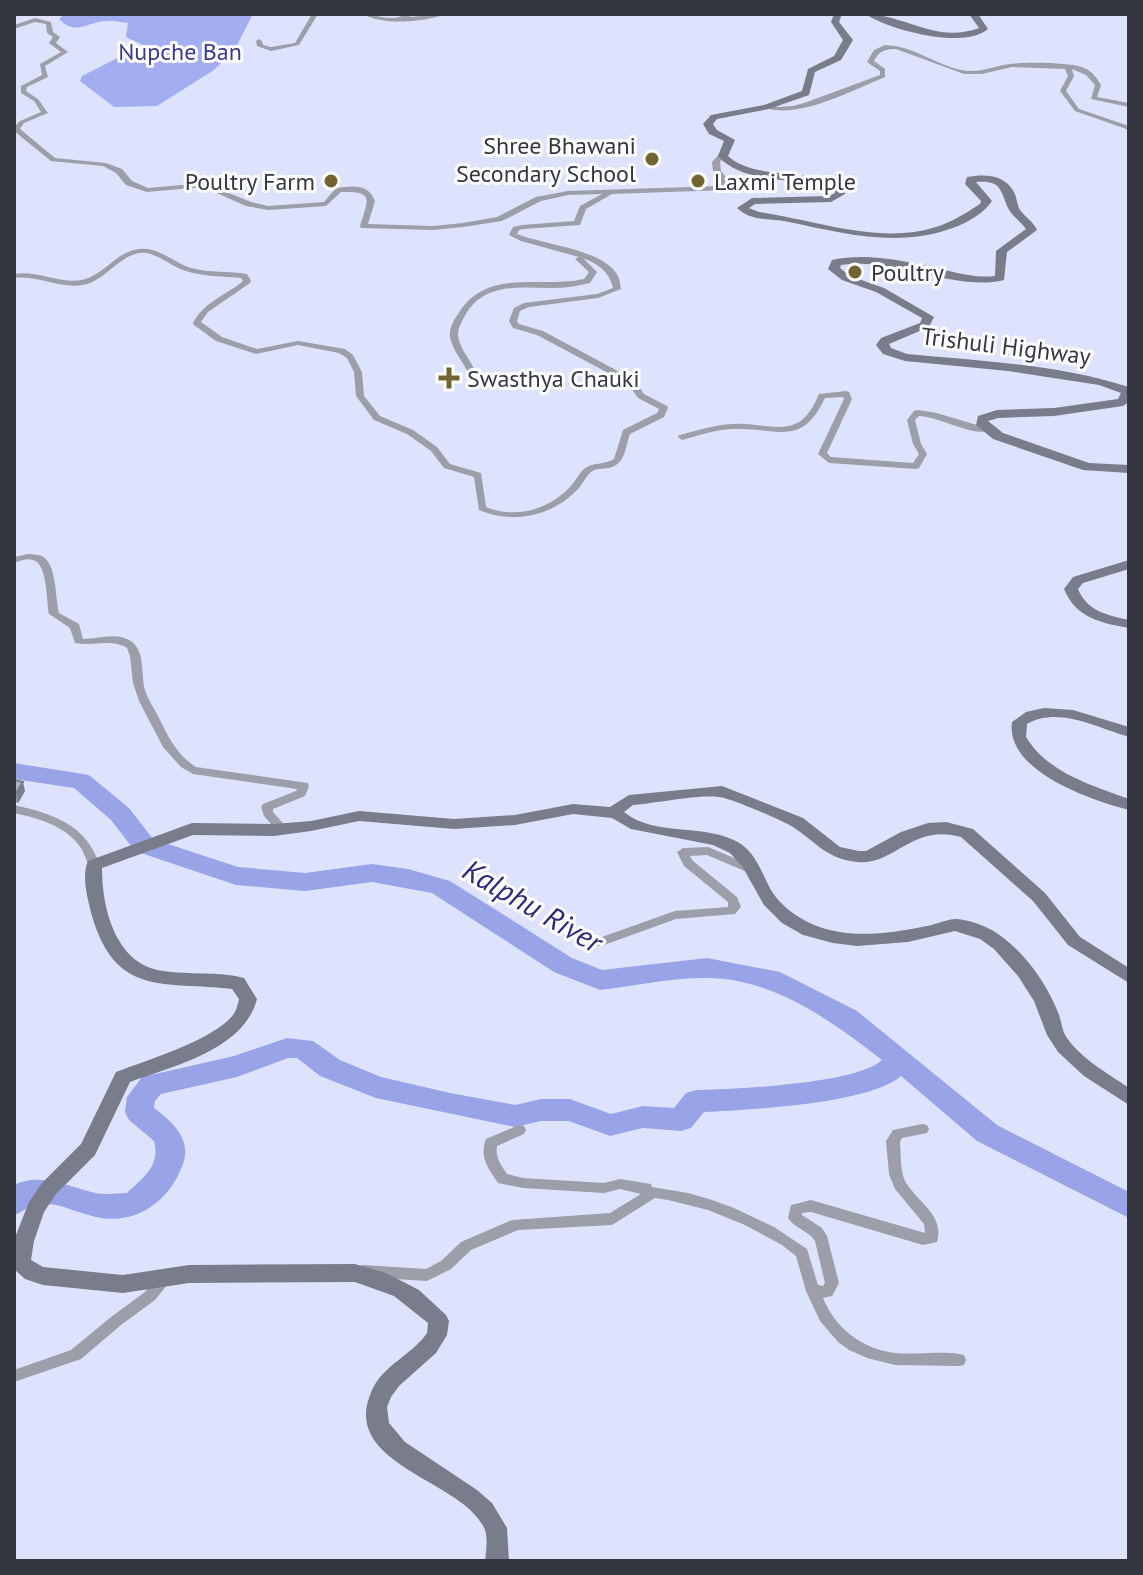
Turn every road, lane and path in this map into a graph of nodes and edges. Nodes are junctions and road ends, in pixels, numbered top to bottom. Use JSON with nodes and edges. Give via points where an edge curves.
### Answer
{"nodes":[{"id":1,"x":315,"y":14,"type":"edge"},
{"id":2,"x":366,"y":14,"type":"edge"},
{"id":3,"x":409,"y":14,"type":"edge"},
{"id":4,"x":443,"y":14,"type":"edge"},
{"id":5,"x":838,"y":14,"type":"edge"},
{"id":6,"x":869,"y":14,"type":"edge"},
{"id":7,"x":973,"y":14,"type":"edge"},
{"id":8,"x":399,"y":20,"type":"junction"},
{"id":9,"x":14,"y":27,"type":"edge"},
{"id":10,"x":259,"y":41,"type":"dead end"},
{"id":11,"x":1064,"y":67,"type":"junction"},
{"id":12,"x":1129,"y":105,"type":"edge"},
{"id":13,"x":766,"y":107,"type":"junction"},
{"id":14,"x":1129,"y":128,"type":"edge"},
{"id":15,"x":724,"y":152,"type":"junction"},
{"id":16,"x":609,"y":193,"type":"junction"},
{"id":17,"x":564,"y":249,"type":"junction"},
{"id":18,"x":14,"y":276,"type":"edge"},
{"id":19,"x":470,"y":369,"type":"dead end"},
{"id":20,"x":988,"y":430,"type":"junction"},
{"id":21,"x":682,"y":437,"type":"dead end"},
{"id":22,"x":1129,"y":469,"type":"edge"},
{"id":23,"x":14,"y":560,"type":"edge"},
{"id":24,"x":1129,"y":564,"type":"edge"},
{"id":25,"x":1129,"y":624,"type":"edge"},
{"id":26,"x":1129,"y":732,"type":"edge"},
{"id":27,"x":1129,"y":805,"type":"edge"},
{"id":28,"x":14,"y":809,"type":"edge"},
{"id":29,"x":616,"y":813,"type":"junction"},
{"id":30,"x":282,"y":829,"type":"junction"},
{"id":31,"x":94,"y":865,"type":"junction"},
{"id":32,"x":755,"y":872,"type":"junction"},
{"id":33,"x":590,"y":943,"type":"dead end"},
{"id":34,"x":1129,"y":977,"type":"edge"},
{"id":35,"x":1129,"y":1098,"type":"edge"},
{"id":36,"x":922,"y":1129,"type":"dead end"},
{"id":37,"x":519,"y":1130,"type":"dead end"},
{"id":38,"x":649,"y":1192,"type":"junction"},
{"id":39,"x":18,"y":1248,"type":"edge"},
{"id":40,"x":355,"y":1273,"type":"junction"},
{"id":41,"x":165,"y":1279,"type":"junction"},
{"id":42,"x":813,"y":1291,"type":"junction"},
{"id":43,"x":959,"y":1360,"type":"dead end"},
{"id":44,"x":14,"y":1376,"type":"edge"},
{"id":45,"x":497,"y":1561,"type":"edge"}],
"edges":[{"from":1,"to":10,"type":"street","via":[[297,44],[271,49]]},
{"from":2,"to":8,"type":"street"},
{"from":3,"to":8,"type":"street"},
{"from":4,"to":8,"type":"street"},
{"from":5,"to":13,"type":"street","name":"Trishuli Highway","via":[[835,22],[848,40],[838,58],[811,71],[806,93]]},
{"from":6,"to":7,"type":"street","via":[[942,35],[984,29]]},
{"from":9,"to":16,"type":"street","via":[[35,20],[49,23],[50,33],[57,37],[52,43],[65,52],[42,65],[46,76],[24,86],[23,92],[45,113],[22,122],[18,132],[53,160],[104,164],[147,190],[204,185],[268,208],[318,206],[339,190],[362,189],[372,204],[363,224],[378,228],[451,227],[499,219],[549,196]]},
{"from":11,"to":12,"type":"street","via":[[1080,68],[1093,77],[1098,85],[1093,98]]},
{"from":11,"to":13,"type":"street","via":[[960,72],[905,48],[886,46],[870,59],[883,76],[839,96],[787,108]]},
{"from":11,"to":14,"type":"street","via":[[1072,72],[1063,91],[1071,105]]},
{"from":13,"to":15,"type":"street","name":"Trishuli Highway","via":[[710,119],[709,128],[730,140]]},
{"from":15,"to":16,"type":"street","via":[[716,162],[723,188]]},
{"from":15,"to":20,"type":"street","name":"Trishuli Highway","via":[[723,160],[742,168],[812,177],[841,189],[831,199],[752,201],[743,206],[746,212],[846,233],[930,235],[987,203],[968,182],[971,179],[992,179],[1010,190],[1014,210],[1032,230],[1002,251],[1002,274],[997,279],[970,280],[866,261],[834,266],[836,272],[928,317],[925,325],[885,341],[887,351],[1101,382],[1127,393],[1123,402],[1100,406],[987,416],[982,425]]},
{"from":16,"to":17,"type":"street","via":[[583,208],[577,223],[522,227],[513,234]]},
{"from":17,"to":18,"type":"street","via":[[601,266],[616,279],[617,289],[527,305],[517,310],[513,325],[613,372],[664,408],[661,415],[626,432],[613,464],[592,468],[567,496],[517,516],[482,508],[478,475],[447,466],[410,432],[377,418],[360,396],[355,365],[342,351],[298,343],[256,352],[200,328],[197,323],[205,309],[240,288],[247,281],[244,276],[187,269],[141,251],[117,259],[82,283],[35,274]]},
{"from":17,"to":19,"type":"street","via":[[564,254],[589,266],[593,272],[587,281],[566,287],[504,285],[469,301],[454,338]]},
{"from":20,"to":21,"type":"street","via":[[917,413],[911,420],[923,454],[916,466],[829,460],[822,454],[848,399],[840,393],[822,396],[799,428],[735,426]]},
{"from":20,"to":22,"type":"street","via":[[1088,467]]},
{"from":23,"to":30,"type":"street","via":[[38,556],[46,564],[54,614],[75,626],[79,641],[109,639],[133,648],[144,703],[164,744],[180,762],[193,770],[304,786],[301,793],[267,807]]},
{"from":24,"to":25,"type":"street","via":[[1078,580],[1071,589],[1087,613]]},
{"from":26,"to":27,"type":"street","via":[[1039,712],[1020,722],[1018,737],[1028,753],[1059,775]]},
{"from":28,"to":31,"type":"street","via":[[84,839]]},
{"from":29,"to":30,"type":"street","via":[[573,809],[454,824],[359,816]]},
{"from":29,"to":32,"type":"street","via":[[624,821],[706,835],[730,845]]},
{"from":29,"to":34,"type":"street","via":[[629,800],[722,791],[797,822],[835,852],[859,857],[928,829],[956,829],[992,852],[1051,909],[1074,941]]},
{"from":30,"to":31,"type":"street","via":[[192,829]]},
{"from":31,"to":39,"type":"street","via":[[100,914],[111,947],[126,966],[158,976],[238,983],[249,1004],[234,1027],[218,1037],[123,1077],[91,1145],[54,1181]]},
{"from":32,"to":33,"type":"street","via":[[708,851],[683,852],[688,863],[733,900],[731,911],[675,915]]},
{"from":32,"to":35,"type":"street","via":[[770,902],[806,930],[827,938],[879,938],[955,925],[977,931],[1024,967],[1056,1036],[1072,1055]]},
{"from":36,"to":42,"type":"street","via":[[898,1134],[894,1153],[900,1185],[931,1222],[932,1238],[811,1206],[796,1209],[795,1218],[822,1240],[832,1283],[827,1292]]},
{"from":37,"to":38,"type":"street","via":[[491,1143],[488,1151],[503,1179],[604,1188],[635,1185]]},
{"from":38,"to":40,"type":"street","via":[[612,1219],[517,1224],[466,1246],[427,1275],[367,1269]]},
{"from":38,"to":42,"type":"street","via":[[698,1200],[775,1233],[802,1253]]},
{"from":39,"to":41,"type":"street","via":[[21,1263],[43,1276],[123,1284]]},
{"from":40,"to":41,"type":"street","via":[[189,1274]]},
{"from":40,"to":45,"type":"street","via":[[417,1299],[439,1321],[435,1341],[387,1381],[376,1409],[377,1424],[385,1441],[447,1481],[495,1525]]},
{"from":41,"to":44,"type":"street","via":[[76,1355]]},
{"from":42,"to":43,"type":"street","via":[[838,1336],[855,1346],[895,1359]]}]}
